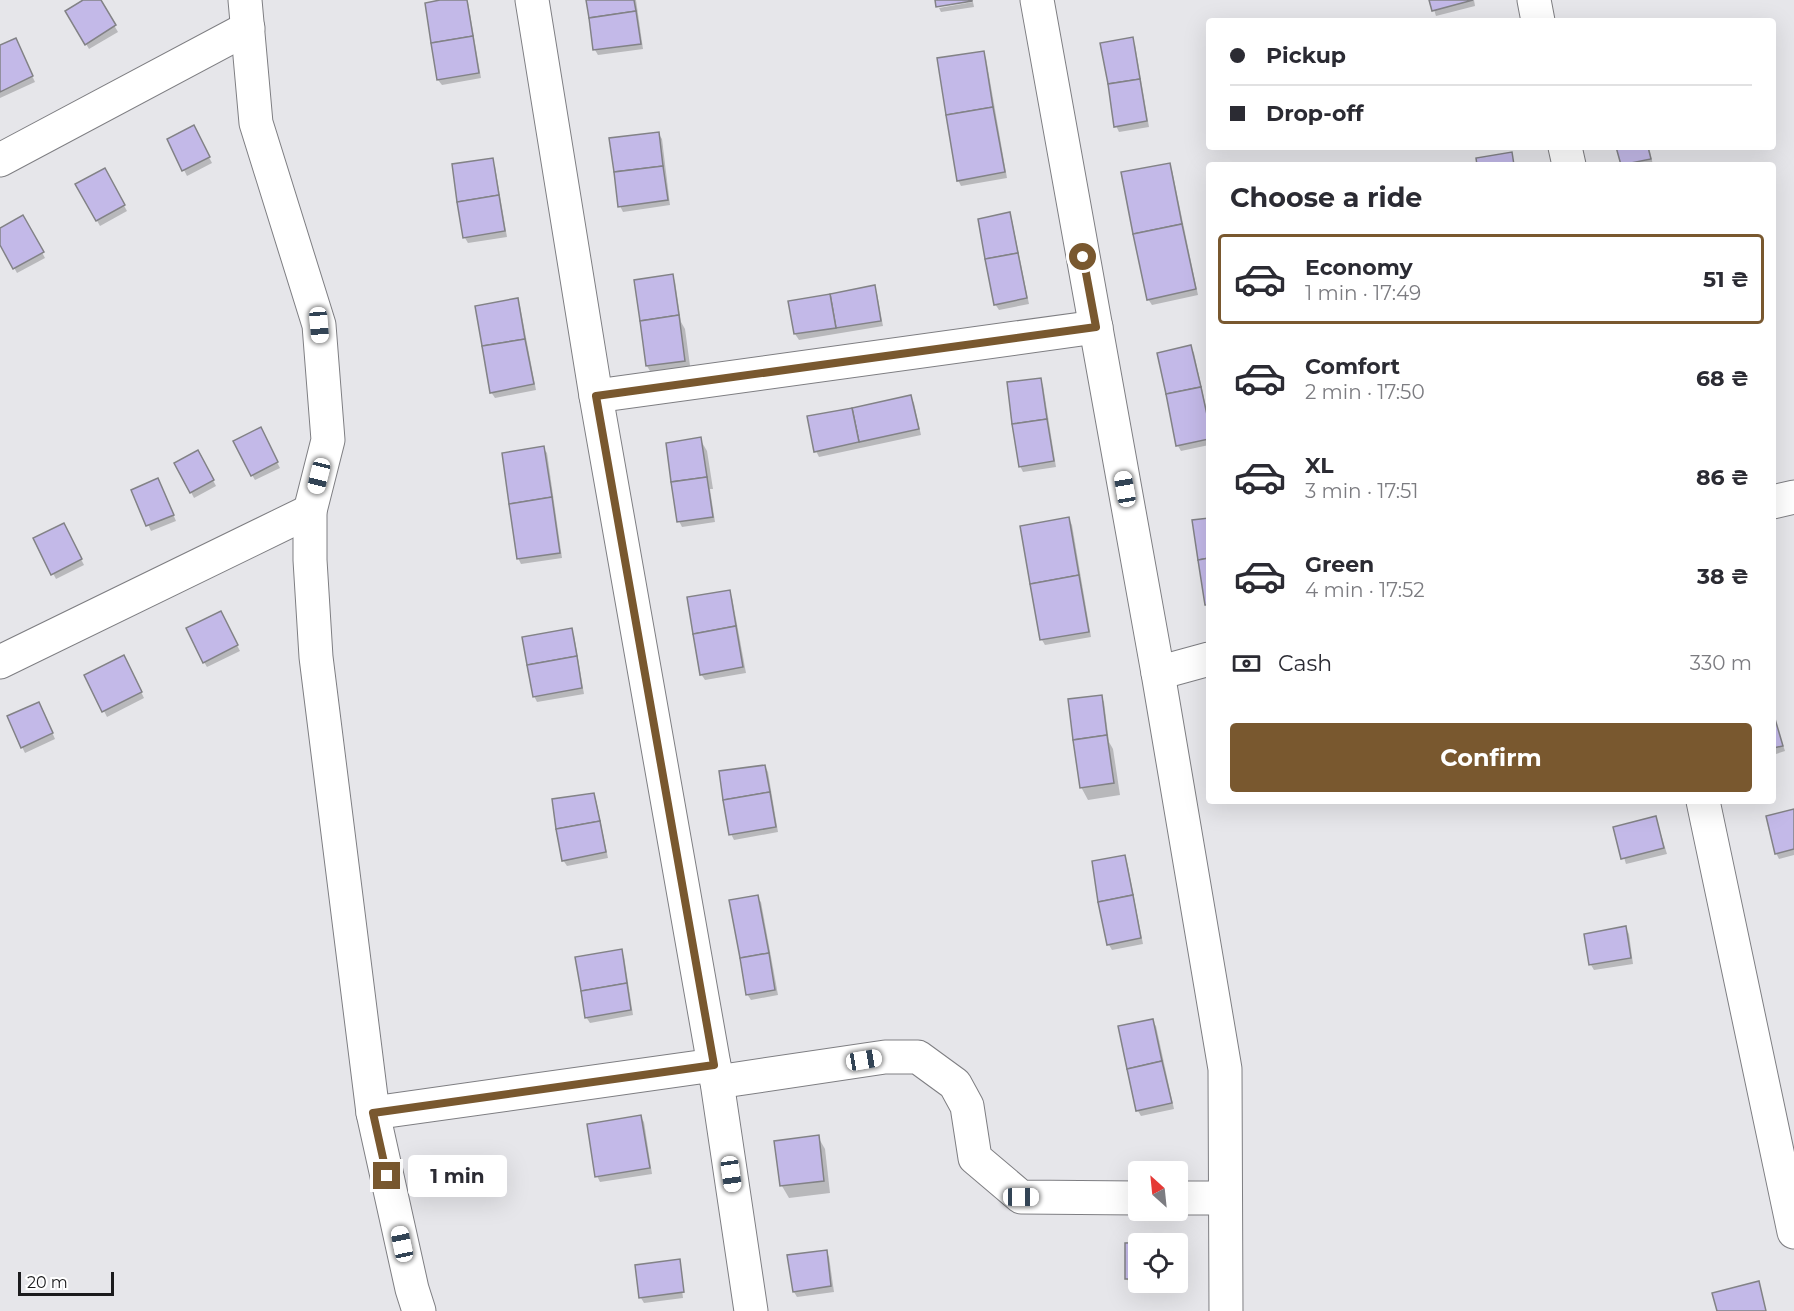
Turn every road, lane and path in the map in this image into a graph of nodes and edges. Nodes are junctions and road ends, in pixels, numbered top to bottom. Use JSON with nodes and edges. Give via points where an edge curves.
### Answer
{"nodes":[{"id":1,"x":532,"y":0,"type":"edge"},
{"id":2,"x":1037,"y":0,"type":"edge"},
{"id":3,"x":1534,"y":0,"type":"edge"},
{"id":4,"x":246,"y":14,"type":"edge"},
{"id":5,"x":1537,"y":18,"type":"edge"},
{"id":6,"x":0,"y":160,"type":"edge"},
{"id":7,"x":1096,"y":327,"type":"junction"},
{"id":8,"x":596,"y":396,"type":"junction"},
{"id":9,"x":1794,"y":497,"type":"edge"},
{"id":10,"x":1776,"y":501,"type":"edge"},
{"id":11,"x":310,"y":511,"type":"junction"},
{"id":12,"x":1206,"y":660,"type":"edge"},
{"id":13,"x":0,"y":662,"type":"edge"},
{"id":14,"x":1158,"y":673,"type":"junction"},
{"id":15,"x":1703,"y":804,"type":"edge"},
{"id":16,"x":716,"y":1073,"type":"junction"},
{"id":17,"x":373,"y":1113,"type":"junction"},
{"id":18,"x":1128,"y":1198,"type":"edge"},
{"id":19,"x":1188,"y":1198,"type":"edge"},
{"id":20,"x":1226,"y":1198,"type":"junction"},
{"id":21,"x":1794,"y":1232,"type":"edge"},
{"id":22,"x":419,"y":1311,"type":"edge"},
{"id":23,"x":751,"y":1311,"type":"edge"},
{"id":24,"x":1226,"y":1311,"type":"edge"}],
"edges":[{"from":1,"to":8,"type":"street"},
{"from":2,"to":7,"type":"street"},
{"from":3,"to":5,"type":"street"},
{"from":4,"to":6,"type":"street"},
{"from":4,"to":11,"type":"street","via":[[256,123],[319,325],[328,440]]},
{"from":7,"to":8,"type":"street"},
{"from":7,"to":14,"type":"street"},
{"from":8,"to":16,"type":"street"},
{"from":9,"to":10,"type":"street"},
{"from":11,"to":13,"type":"street"},
{"from":11,"to":17,"type":"street","via":[[316,657]]},
{"from":12,"to":14,"type":"street"},
{"from":14,"to":20,"type":"street","via":[[1225,1069]]},
{"from":15,"to":21,"type":"street"},
{"from":16,"to":17,"type":"street"},
{"from":16,"to":18,"type":"street","via":[[918,1057],[955,1084],[967,1106],[975,1158],[1021,1197]]},
{"from":16,"to":23,"type":"street"},
{"from":17,"to":22,"type":"street"},
{"from":19,"to":20,"type":"street"},
{"from":20,"to":24,"type":"street"}]}
